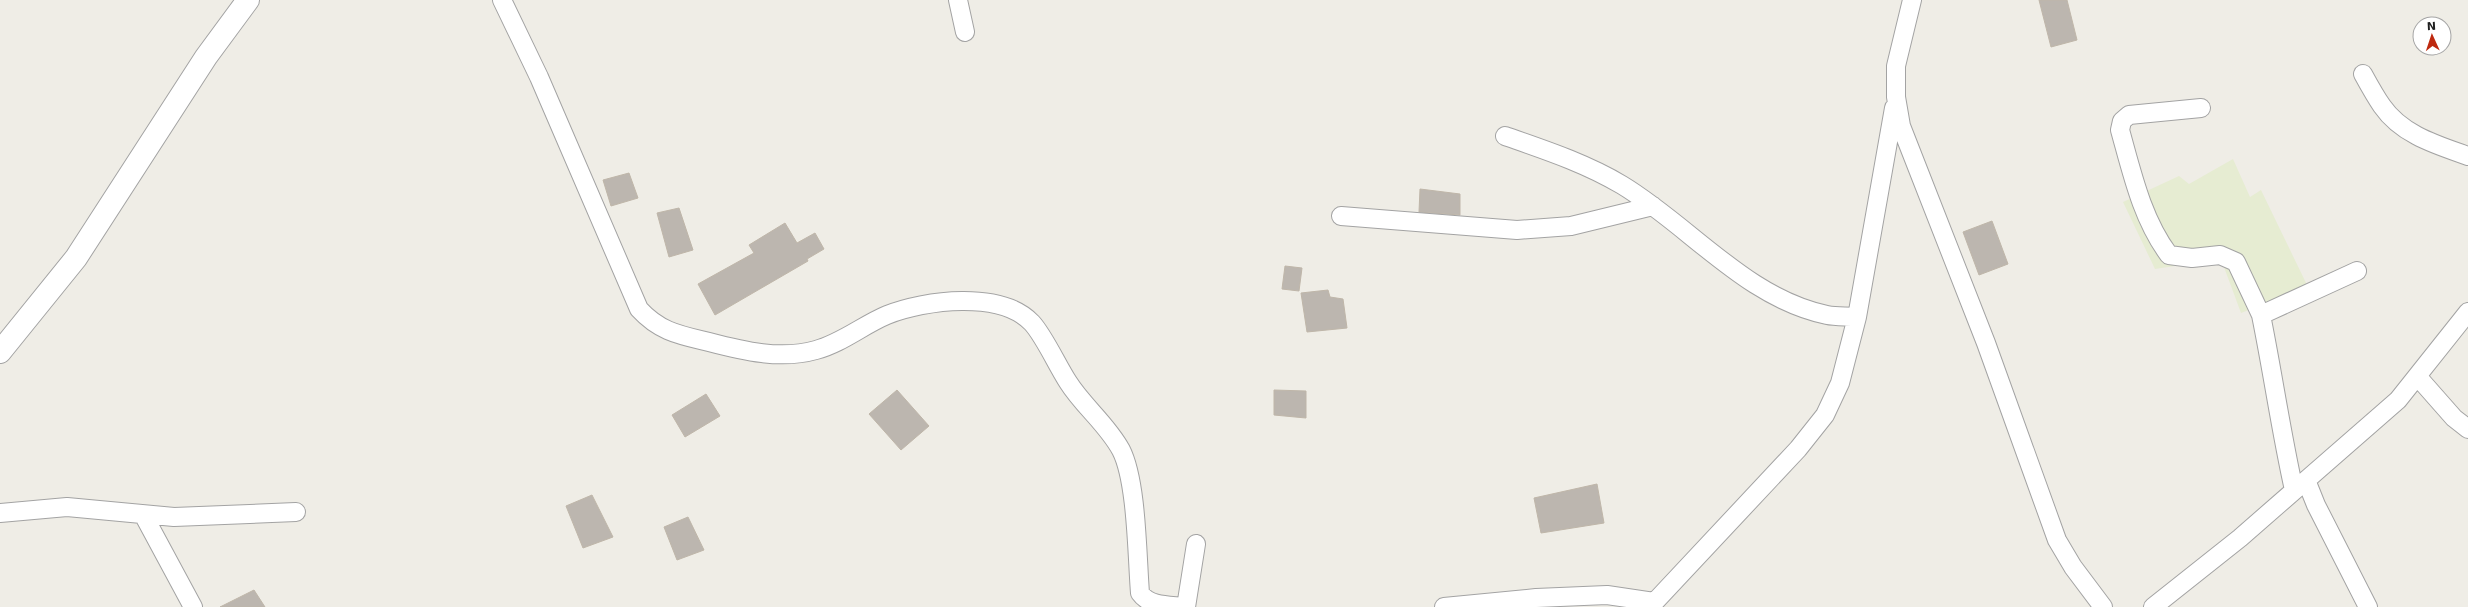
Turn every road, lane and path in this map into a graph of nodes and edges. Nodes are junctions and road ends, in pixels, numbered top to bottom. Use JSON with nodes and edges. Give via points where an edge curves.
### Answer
{"nodes":[{"id":1,"x":248,"y":0,"type":"edge"},
{"id":2,"x":502,"y":0,"type":"edge"},
{"id":3,"x":958,"y":0,"type":"edge"},
{"id":4,"x":1912,"y":0,"type":"edge"},
{"id":5,"x":965,"y":32,"type":"dead end"},
{"id":6,"x":2363,"y":74,"type":"dead end"},
{"id":7,"x":1896,"y":97,"type":"junction"},
{"id":8,"x":2202,"y":108,"type":"dead end"},
{"id":9,"x":1505,"y":136,"type":"dead end"},
{"id":10,"x":2468,"y":156,"type":"edge"},
{"id":11,"x":1653,"y":206,"type":"junction"},
{"id":12,"x":1341,"y":216,"type":"dead end"},
{"id":13,"x":2358,"y":271,"type":"dead end"},
{"id":14,"x":2468,"y":312,"type":"edge"},
{"id":15,"x":2261,"y":315,"type":"junction"},
{"id":16,"x":1857,"y":317,"type":"junction"},
{"id":17,"x":0,"y":352,"type":"edge"},
{"id":18,"x":2417,"y":376,"type":"junction"},
{"id":19,"x":2468,"y":429,"type":"edge"},
{"id":20,"x":2300,"y":485,"type":"junction"},
{"id":21,"x":296,"y":512,"type":"dead end"},
{"id":22,"x":0,"y":513,"type":"edge"},
{"id":23,"x":144,"y":516,"type":"junction"},
{"id":24,"x":1196,"y":544,"type":"dead end"},
{"id":25,"x":1657,"y":603,"type":"edge"},
{"id":26,"x":193,"y":607,"type":"edge"},
{"id":27,"x":1186,"y":607,"type":"edge"},
{"id":28,"x":1444,"y":607,"type":"edge"},
{"id":29,"x":2104,"y":607,"type":"edge"},
{"id":30,"x":2153,"y":607,"type":"edge"},
{"id":31,"x":2368,"y":607,"type":"edge"}],
"edges":[{"from":1,"to":17,"type":"street","via":[[206,57],[76,258]]},
{"from":2,"to":27,"type":"street","via":[[539,77],[639,309],[652,324],[745,352],[782,354],[815,350],[887,315],[923,304],[981,302],[1013,310],[1032,323],[1072,388],[1105,426],[1121,451],[1129,474],[1140,592],[1145,600],[1152,604]]},
{"from":3,"to":5,"type":"street"},
{"from":4,"to":7,"type":"street","via":[[1896,66]]},
{"from":6,"to":10,"type":"street","via":[[2383,107],[2402,126],[2424,141]]},
{"from":7,"to":16,"type":"street"},
{"from":7,"to":29,"type":"street","via":[[1901,126],[1986,343],[2057,540],[2073,567]]},
{"from":8,"to":15,"type":"street","via":[[2129,115],[2122,121],[2120,130],[2156,237],[2170,255],[2192,258],[2220,255],[2236,262]]},
{"from":9,"to":11,"type":"street","via":[[1584,164]]},
{"from":11,"to":12,"type":"street","via":[[1571,226],[1517,230]]},
{"from":11,"to":16,"type":"street","via":[[1765,291],[1807,310],[1828,316]]},
{"from":13,"to":15,"type":"street"},
{"from":14,"to":18,"type":"street"},
{"from":15,"to":20,"type":"street","via":[[2280,425]]},
{"from":16,"to":25,"type":"street","via":[[1840,383],[1824,415],[1769,483]]},
{"from":18,"to":19,"type":"street","via":[[2454,418]]},
{"from":18,"to":20,"type":"street","via":[[2398,400]]},
{"from":20,"to":30,"type":"street","via":[[2240,538]]},
{"from":20,"to":31,"type":"street","via":[[2316,505]]},
{"from":21,"to":23,"type":"street"},
{"from":22,"to":23,"type":"street","via":[[67,507],[112,510]]},
{"from":23,"to":26,"type":"street"},
{"from":24,"to":27,"type":"street"},
{"from":25,"to":28,"type":"street","via":[[1607,595],[1536,598]]}]}
